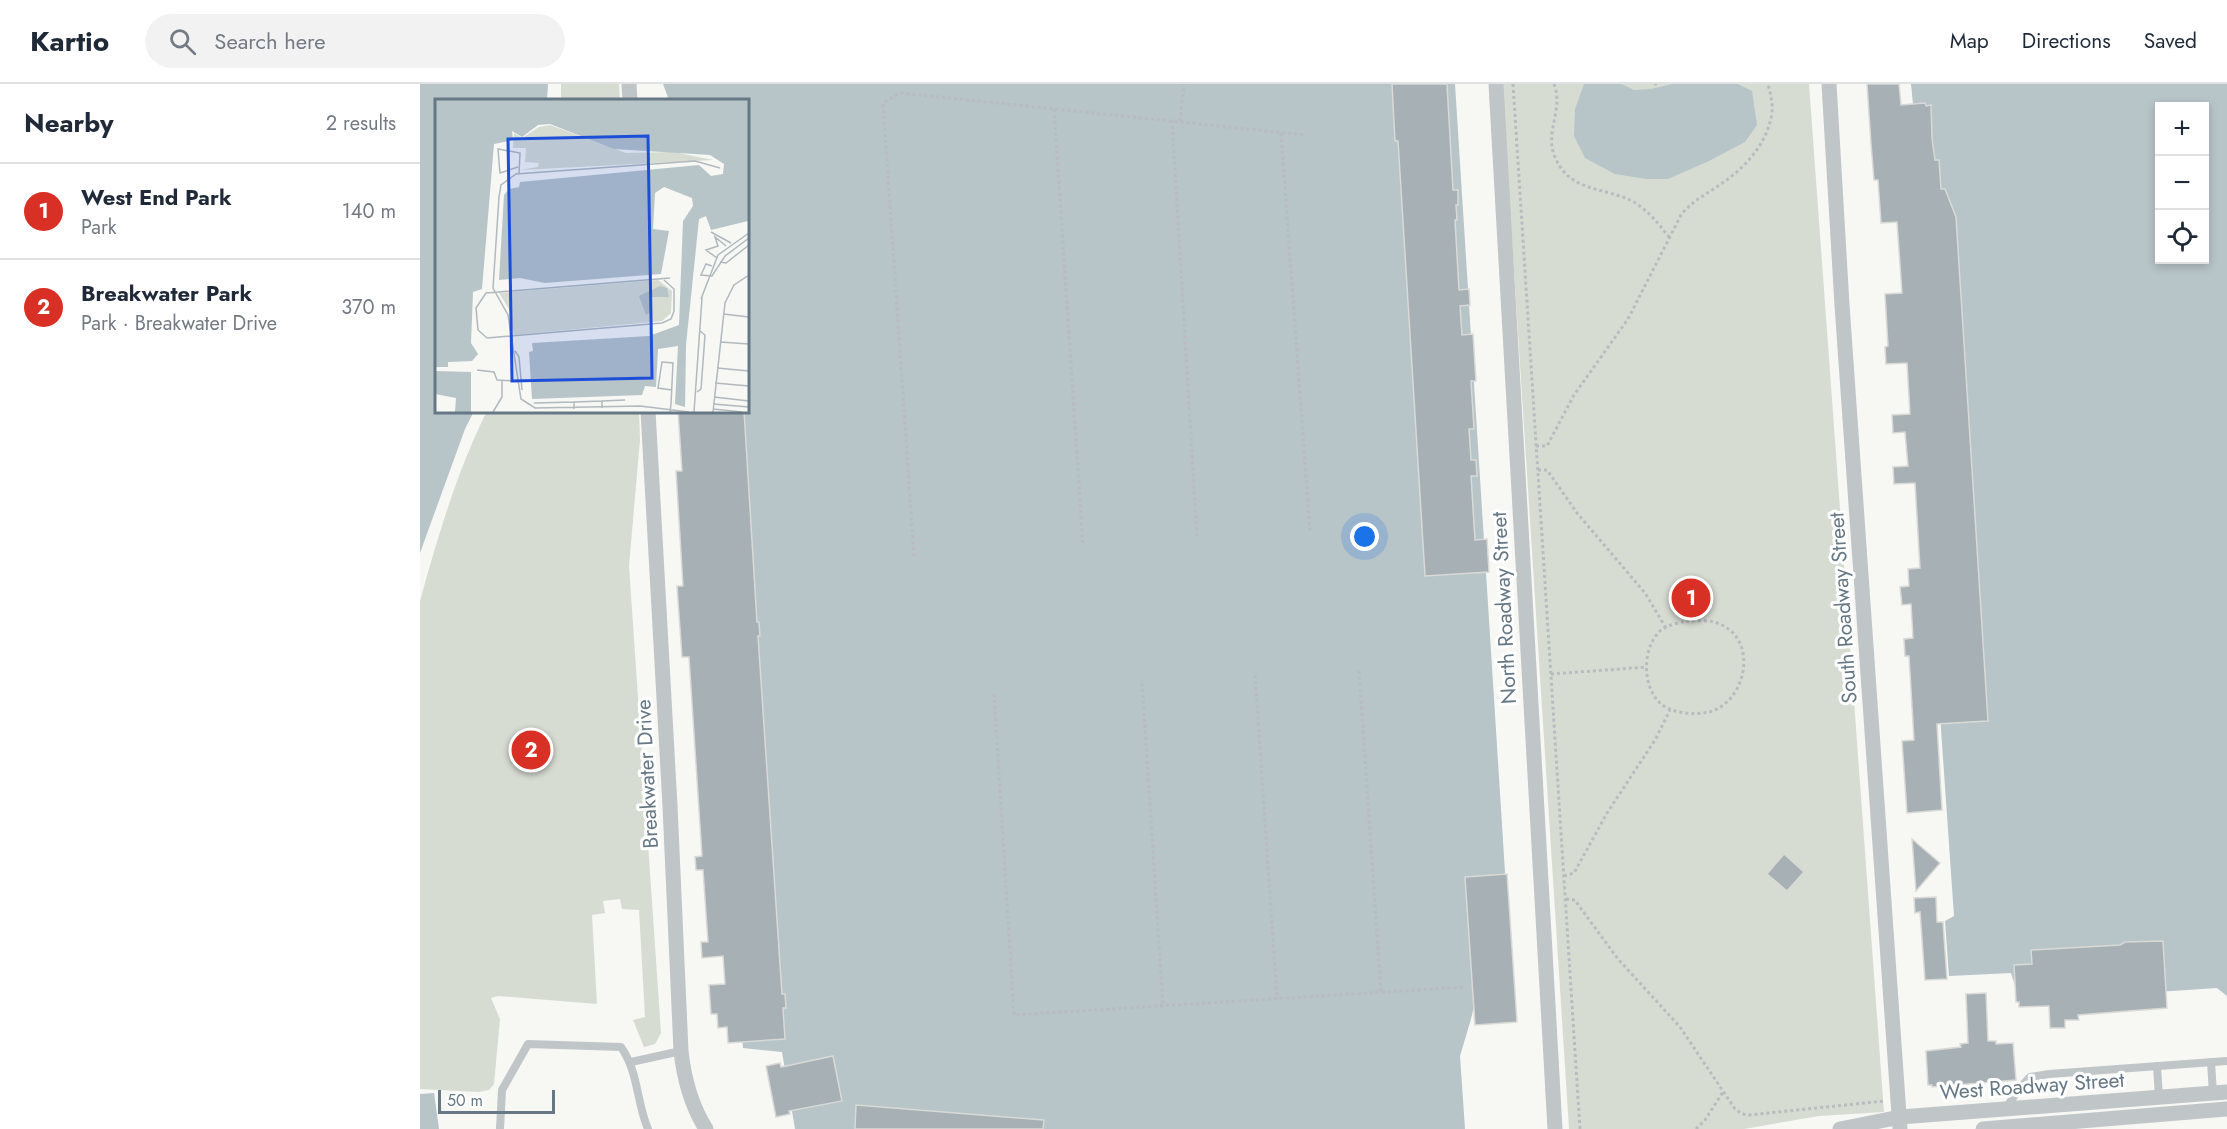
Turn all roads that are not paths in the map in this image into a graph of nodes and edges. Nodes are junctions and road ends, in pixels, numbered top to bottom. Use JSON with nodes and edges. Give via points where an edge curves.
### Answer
{"nodes":[{"id":1,"x":629,"y":84,"type":"edge"},
{"id":2,"x":1496,"y":84,"type":"edge"},
{"id":3,"x":1829,"y":84,"type":"edge"},
{"id":4,"x":630,"y":99,"type":"edge"},
{"id":5,"x":648,"y":412,"type":"edge"},
{"id":6,"x":681,"y":1051,"type":"junction"},
{"id":7,"x":2227,"y":1061,"type":"edge"},
{"id":8,"x":631,"y":1062,"type":"junction"},
{"id":9,"x":2211,"y":1062,"type":"junction"},
{"id":10,"x":2157,"y":1066,"type":"junction"},
{"id":11,"x":2220,"y":1093,"type":"edge"},
{"id":12,"x":2159,"y":1098,"type":"junction"},
{"id":13,"x":2227,"y":1109,"type":"edge"},
{"id":14,"x":2004,"y":1110,"type":"junction"},
{"id":15,"x":1900,"y":1123,"type":"edge"},
{"id":16,"x":500,"y":1129,"type":"edge"},
{"id":17,"x":648,"y":1129,"type":"edge"},
{"id":18,"x":706,"y":1129,"type":"edge"},
{"id":19,"x":1555,"y":1129,"type":"edge"},
{"id":20,"x":1840,"y":1129,"type":"edge"},
{"id":21,"x":1983,"y":1129,"type":"edge"}],
"edges":[{"from":1,"to":4,"type":"street"},
{"from":2,"to":19,"type":"street","name":"North Roadway Street"},
{"from":3,"to":15,"type":"street","name":"South Roadway Street"},
{"from":5,"to":6,"type":"street","name":"Breakwater Drive"},
{"from":6,"to":8,"type":"lane"},
{"from":6,"to":18,"type":"street","name":"Breakwater Drive","via":[[694,1111]]},
{"from":7,"to":9,"type":"lane"},
{"from":8,"to":16,"type":"lane","via":[[621,1047],[528,1044],[502,1090]]},
{"from":8,"to":17,"type":"lane"},
{"from":9,"to":10,"type":"lane"},
{"from":9,"to":11,"type":"lane"},
{"from":10,"to":12,"type":"lane"},
{"from":10,"to":14,"type":"lane","via":[[2030,1077]]},
{"from":11,"to":12,"type":"street","name":"West Roadway Street"},
{"from":12,"to":14,"type":"street","name":"West Roadway Street"},
{"from":13,"to":21,"type":"street"},
{"from":14,"to":15,"type":"street","name":"West Roadway Street"},
{"from":15,"to":20,"type":"street","name":"West Roadway Street"}]}
